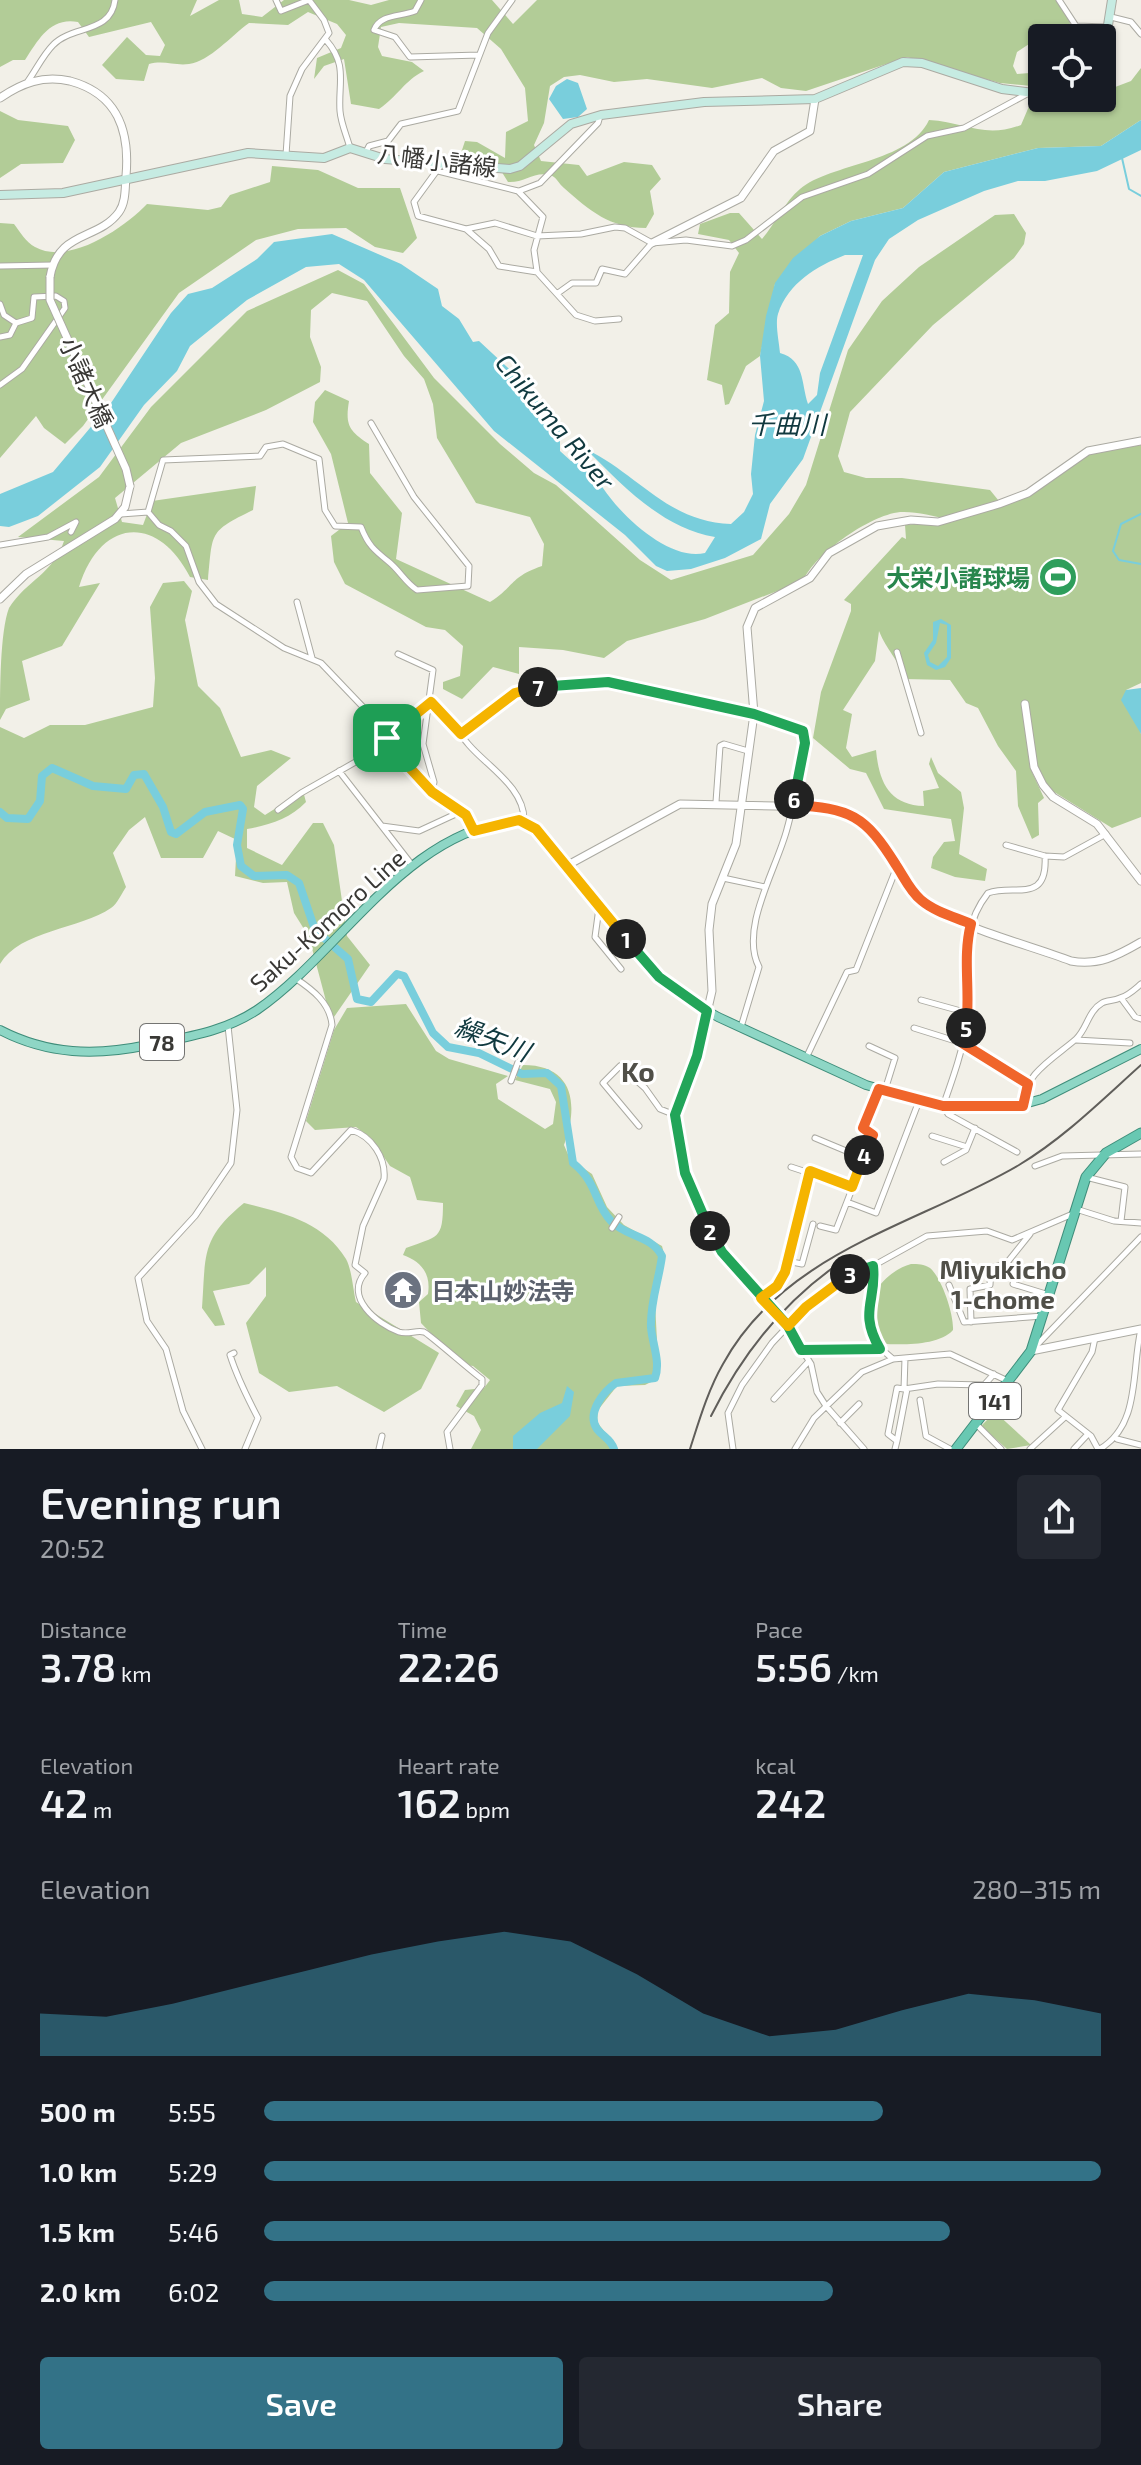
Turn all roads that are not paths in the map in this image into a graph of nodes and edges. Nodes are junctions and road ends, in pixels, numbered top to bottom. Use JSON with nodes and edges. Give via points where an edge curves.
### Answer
{"nodes":[{"id":1,"x":115,"y":0,"type":"edge"},
{"id":2,"x":276,"y":0,"type":"edge"},
{"id":3,"x":421,"y":0,"type":"edge"},
{"id":4,"x":512,"y":0,"type":"edge"},
{"id":5,"x":1059,"y":0,"type":"edge"},
{"id":6,"x":1112,"y":0,"type":"edge"},
{"id":7,"x":1109,"y":22,"type":"junction"},
{"id":8,"x":1141,"y":34,"type":"edge"},
{"id":9,"x":326,"y":40,"type":"junction"},
{"id":10,"x":479,"y":55,"type":"junction"},
{"id":11,"x":28,"y":82,"type":"junction"},
{"id":12,"x":1028,"y":93,"type":"edge"},
{"id":13,"x":1028,"y":94,"type":"edge"},
{"id":14,"x":0,"y":98,"type":"edge"},
{"id":15,"x":815,"y":99,"type":"junction"},
{"id":16,"x":601,"y":115,"type":"junction"},
{"id":17,"x":350,"y":148,"type":"junction"},
{"id":18,"x":366,"y":152,"type":"junction"},
{"id":19,"x":286,"y":156,"type":"junction"},
{"id":20,"x":440,"y":167,"type":"junction"},
{"id":21,"x":126,"y":179,"type":"junction"},
{"id":22,"x":518,"y":191,"type":"junction"},
{"id":23,"x":0,"y":195,"type":"edge"},
{"id":24,"x":466,"y":229,"type":"junction"},
{"id":25,"x":537,"y":236,"type":"junction"},
{"id":26,"x":652,"y":243,"type":"junction"},
{"id":27,"x":53,"y":265,"type":"junction"},
{"id":28,"x":0,"y":266,"type":"edge"},
{"id":29,"x":537,"y":272,"type":"junction"},
{"id":30,"x":558,"y":293,"type":"junction"},
{"id":31,"x":0,"y":304,"type":"edge"},
{"id":32,"x":619,"y":319,"type":"dead end"},
{"id":33,"x":16,"y":323,"type":"junction"},
{"id":34,"x":0,"y":337,"type":"edge"},
{"id":35,"x":0,"y":385,"type":"edge"},
{"id":36,"x":371,"y":423,"type":"dead end"},
{"id":37,"x":1141,"y":441,"type":"edge"},
{"id":38,"x":148,"y":512,"type":"junction"},
{"id":39,"x":121,"y":514,"type":"junction"},
{"id":40,"x":71,"y":532,"type":"dead end"},
{"id":41,"x":0,"y":545,"type":"edge"},
{"id":42,"x":0,"y":599,"type":"edge"},
{"id":43,"x":297,"y":602,"type":"dead end"},
{"id":44,"x":897,"y":652,"type":"dead end"},
{"id":45,"x":398,"y":654,"type":"dead end"},
{"id":46,"x":312,"y":658,"type":"junction"},
{"id":47,"x":431,"y":702,"type":"junction"},
{"id":48,"x":1025,"y":704,"type":"dead end"},
{"id":49,"x":754,"y":714,"type":"junction"},
{"id":50,"x":921,"y":733,"type":"dead end"},
{"id":51,"x":461,"y":734,"type":"junction"},
{"id":52,"x":386,"y":740,"type":"junction"},
{"id":53,"x":748,"y":751,"type":"junction"},
{"id":54,"x":339,"y":771,"type":"junction"},
{"id":55,"x":432,"y":792,"type":"junction"},
{"id":56,"x":716,"y":802,"type":"junction"},
{"id":57,"x":741,"y":803,"type":"junction"},
{"id":58,"x":792,"y":805,"type":"junction"},
{"id":59,"x":278,"y":810,"type":"dead end"},
{"id":60,"x":458,"y":812,"type":"junction"},
{"id":61,"x":524,"y":821,"type":"junction"},
{"id":62,"x":382,"y":826,"type":"junction"},
{"id":63,"x":474,"y":831,"type":"junction"},
{"id":64,"x":1106,"y":833,"type":"junction"},
{"id":65,"x":1006,"y":845,"type":"dead end"},
{"id":66,"x":1045,"y":856,"type":"junction"},
{"id":67,"x":568,"y":865,"type":"junction"},
{"id":68,"x":897,"y":866,"type":"junction"},
{"id":69,"x":414,"y":867,"type":"junction"},
{"id":70,"x":723,"y":878,"type":"junction"},
{"id":71,"x":1141,"y":881,"type":"edge"},
{"id":72,"x":765,"y":887,"type":"junction"},
{"id":73,"x":600,"y":907,"type":"junction"},
{"id":74,"x":971,"y":924,"type":"junction"},
{"id":75,"x":1141,"y":942,"type":"edge"},
{"id":76,"x":621,"y":969,"type":"dead end"},
{"id":77,"x":295,"y":978,"type":"junction"},
{"id":78,"x":1141,"y":984,"type":"edge"},
{"id":79,"x":1121,"y":998,"type":"junction"},
{"id":80,"x":921,"y":1000,"type":"dead end"},
{"id":81,"x":707,"y":1011,"type":"junction"},
{"id":82,"x":968,"y":1013,"type":"junction"},
{"id":83,"x":1141,"y":1019,"type":"edge"},
{"id":84,"x":228,"y":1026,"type":"junction"},
{"id":85,"x":741,"y":1027,"type":"junction"},
{"id":86,"x":914,"y":1028,"type":"dead end"},
{"id":87,"x":0,"y":1030,"type":"edge"},
{"id":88,"x":1075,"y":1040,"type":"junction"},
{"id":89,"x":962,"y":1043,"type":"junction"},
{"id":90,"x":1130,"y":1043,"type":"dead end"},
{"id":91,"x":869,"y":1046,"type":"dead end"},
{"id":92,"x":1141,"y":1049,"type":"edge"},
{"id":93,"x":807,"y":1056,"type":"junction"},
{"id":94,"x":518,"y":1062,"type":"dead end"},
{"id":95,"x":511,"y":1081,"type":"dead end"},
{"id":96,"x":1028,"y":1084,"type":"junction"},
{"id":97,"x":882,"y":1090,"type":"junction"},
{"id":98,"x":919,"y":1101,"type":"junction"},
{"id":99,"x":943,"y":1106,"type":"junction"},
{"id":100,"x":1023,"y":1106,"type":"junction"},
{"id":101,"x":675,"y":1115,"type":"junction"},
{"id":102,"x":639,"y":1126,"type":"dead end"},
{"id":103,"x":975,"y":1128,"type":"junction"},
{"id":104,"x":1141,"y":1133,"type":"edge"},
{"id":105,"x":932,"y":1136,"type":"dead end"},
{"id":106,"x":815,"y":1138,"type":"dead end"},
{"id":107,"x":967,"y":1147,"type":"junction"},
{"id":108,"x":1017,"y":1152,"type":"dead end"},
{"id":109,"x":1106,"y":1153,"type":"junction"},
{"id":110,"x":1141,"y":1154,"type":"edge"},
{"id":111,"x":863,"y":1158,"type":"junction"},
{"id":112,"x":944,"y":1162,"type":"dead end"},
{"id":113,"x":1035,"y":1166,"type":"dead end"},
{"id":114,"x":791,"y":1167,"type":"dead end"},
{"id":115,"x":810,"y":1171,"type":"junction"},
{"id":116,"x":1086,"y":1177,"type":"junction"},
{"id":117,"x":852,"y":1187,"type":"junction"},
{"id":118,"x":847,"y":1202,"type":"junction"},
{"id":119,"x":1075,"y":1211,"type":"junction"},
{"id":120,"x":619,"y":1217,"type":"dead end"},
{"id":121,"x":1121,"y":1221,"type":"junction"},
{"id":122,"x":1141,"y":1223,"type":"edge"},
{"id":123,"x":612,"y":1228,"type":"dead end"},
{"id":124,"x":1031,"y":1233,"type":"junction"},
{"id":125,"x":1141,"y":1237,"type":"edge"},
{"id":126,"x":787,"y":1261,"type":"junction"},
{"id":127,"x":1007,"y":1263,"type":"junction"},
{"id":128,"x":873,"y":1266,"type":"junction"},
{"id":129,"x":949,"y":1285,"type":"dead end"},
{"id":130,"x":1050,"y":1295,"type":"junction"},
{"id":131,"x":763,"y":1300,"type":"junction"},
{"id":132,"x":1044,"y":1316,"type":"junction"},
{"id":133,"x":971,"y":1322,"type":"junction"},
{"id":134,"x":788,"y":1326,"type":"junction"},
{"id":135,"x":1141,"y":1329,"type":"edge"},
{"id":136,"x":1095,"y":1338,"type":"junction"},
{"id":137,"x":880,"y":1349,"type":"junction"},
{"id":138,"x":801,"y":1350,"type":"junction"},
{"id":139,"x":1031,"y":1351,"type":"junction"},
{"id":140,"x":234,"y":1353,"type":"dead end"},
{"id":141,"x":905,"y":1358,"type":"junction"},
{"id":142,"x":893,"y":1359,"type":"junction"},
{"id":143,"x":809,"y":1361,"type":"junction"},
{"id":144,"x":994,"y":1374,"type":"junction"},
{"id":145,"x":1011,"y":1382,"type":"junction"},
{"id":146,"x":906,"y":1389,"type":"junction"},
{"id":147,"x":774,"y":1399,"type":"dead end"},
{"id":148,"x":920,"y":1400,"type":"dead end"},
{"id":149,"x":859,"y":1404,"type":"dead end"},
{"id":150,"x":826,"y":1406,"type":"junction"},
{"id":151,"x":1064,"y":1418,"type":"junction"},
{"id":152,"x":840,"y":1423,"type":"junction"},
{"id":153,"x":976,"y":1424,"type":"junction"},
{"id":154,"x":1088,"y":1434,"type":"junction"},
{"id":155,"x":382,"y":1436,"type":"dead end"},
{"id":156,"x":1119,"y":1439,"type":"junction"},
{"id":157,"x":897,"y":1441,"type":"junction"},
{"id":158,"x":1141,"y":1445,"type":"edge"},
{"id":159,"x":202,"y":1449,"type":"edge"},
{"id":160,"x":245,"y":1449,"type":"edge"},
{"id":161,"x":379,"y":1449,"type":"edge"},
{"id":162,"x":450,"y":1449,"type":"edge"},
{"id":163,"x":733,"y":1449,"type":"edge"},
{"id":164,"x":795,"y":1449,"type":"edge"},
{"id":165,"x":864,"y":1449,"type":"edge"},
{"id":166,"x":895,"y":1449,"type":"edge"},
{"id":167,"x":950,"y":1449,"type":"edge"},
{"id":168,"x":956,"y":1449,"type":"edge"},
{"id":169,"x":1001,"y":1449,"type":"edge"},
{"id":170,"x":1030,"y":1449,"type":"edge"},
{"id":171,"x":1074,"y":1449,"type":"edge"},
{"id":172,"x":1099,"y":1449,"type":"edge"},
{"id":173,"x":1122,"y":1449,"type":"edge"}],
"edges":[{"from":1,"to":11,"type":"street","via":[[101,24],[54,42]]},
{"from":2,"to":9,"type":"street","via":[[281,11],[309,0],[324,20]]},
{"from":3,"to":10,"type":"street","via":[[415,11],[390,16],[374,30],[395,37],[410,57]]},
{"from":4,"to":10,"type":"street"},
{"from":5,"to":7,"type":"street","via":[[1076,26]]},
{"from":6,"to":7,"type":"main road"},
{"from":7,"to":8,"type":"street","via":[[1131,22]]},
{"from":9,"to":17,"type":"street","via":[[339,60],[340,116]]},
{"from":9,"to":19,"type":"street","via":[[302,69],[290,96]]},
{"from":10,"to":18,"type":"street","via":[[458,111],[401,124],[388,141],[369,146]]},
{"from":11,"to":14,"type":"street"},
{"from":11,"to":21,"type":"street","via":[[45,78],[83,85],[109,105],[126,133]]},
{"from":12,"to":15,"type":"main road","name":"八幡小諸線","via":[[903,62]]},
{"from":13,"to":26,"type":"street","via":[[964,128],[927,136],[868,174],[802,197],[740,244]]},
{"from":15,"to":16,"type":"main road","name":"八幡小諸線","via":[[704,102]]},
{"from":15,"to":26,"type":"street","via":[[810,131],[774,151],[745,194]]},
{"from":16,"to":20,"type":"main road","name":"八幡小諸線","via":[[560,131],[520,166]]},
{"from":16,"to":22,"type":"street","via":[[540,183]]},
{"from":17,"to":18,"type":"main road","name":"八幡小諸線"},
{"from":17,"to":19,"type":"main road","name":"八幡小諸線","via":[[324,158]]},
{"from":18,"to":20,"type":"main road","name":"八幡小諸線"},
{"from":19,"to":21,"type":"main road","name":"八幡小諸線","via":[[248,153]]},
{"from":20,"to":22,"type":"street"},
{"from":20,"to":24,"type":"street","via":[[415,199],[415,213]]},
{"from":21,"to":23,"type":"main road","name":"八幡小諸線","via":[[47,196]]},
{"from":21,"to":27,"type":"street","via":[[119,212],[68,243]]},
{"from":22,"to":25,"type":"street","via":[[543,217]]},
{"from":24,"to":25,"type":"street","via":[[495,223]]},
{"from":24,"to":29,"type":"street","via":[[499,266]]},
{"from":25,"to":26,"type":"street","via":[[615,227]]},
{"from":25,"to":29,"type":"street"},
{"from":26,"to":30,"type":"street","via":[[625,274],[602,269],[596,283],[572,283]]},
{"from":27,"to":28,"type":"street"},
{"from":27,"to":39,"type":"street","name":"小諸大橋","bridge":true,"via":[[50,300],[130,486]]},
{"from":29,"to":30,"type":"street"},
{"from":30,"to":32,"type":"street","via":[[576,315],[595,321]]},
{"from":31,"to":33,"type":"street","via":[[4,315]]},
{"from":33,"to":34,"type":"street","via":[[10,335]]},
{"from":33,"to":35,"type":"street","via":[[32,318],[34,297],[64,301],[64,313],[22,369]]},
{"from":36,"to":38,"type":"street","via":[[414,497],[469,566],[468,586],[410,586],[372,551],[361,527],[335,526],[325,510],[319,459],[283,444],[266,447],[260,456],[163,460]]},
{"from":37,"to":49,"type":"street","via":[[1088,451],[1028,493],[999,504],[938,522],[877,526],[829,553],[810,578],[762,602],[749,617]]},
{"from":38,"to":39,"type":"street"},
{"from":38,"to":46,"type":"street","via":[[186,546],[199,582],[216,604],[284,648]]},
{"from":39,"to":42,"type":"street","via":[[26,574]]},
{"from":40,"to":41,"type":"street","via":[[76,522],[48,537]]},
{"from":43,"to":46,"type":"street"},
{"from":44,"to":50,"type":"street"},
{"from":45,"to":47,"type":"street","via":[[433,670]]},
{"from":46,"to":52,"type":"street","via":[[384,729]]},
{"from":47,"to":51,"type":"street"},
{"from":47,"to":52,"type":"street"},
{"from":47,"to":55,"type":"street","via":[[423,744]]},
{"from":48,"to":64,"type":"street","via":[[1034,767],[1043,785]]},
{"from":49,"to":51,"type":"street","via":[[596,680],[523,689]]},
{"from":49,"to":53,"type":"street"},
{"from":49,"to":58,"type":"street","via":[[803,731]]},
{"from":51,"to":61,"type":"street","via":[[496,768],[523,809]]},
{"from":52,"to":54,"type":"street"},
{"from":52,"to":55,"type":"street"},
{"from":53,"to":56,"type":"street","via":[[720,746]]},
{"from":53,"to":57,"type":"street"},
{"from":54,"to":59,"type":"street"},
{"from":54,"to":62,"type":"street"},
{"from":55,"to":60,"type":"street"},
{"from":56,"to":57,"type":"street"},
{"from":56,"to":67,"type":"street","via":[[671,807]]},
{"from":57,"to":58,"type":"street"},
{"from":57,"to":70,"type":"street","via":[[735,851]]},
{"from":58,"to":68,"type":"street","via":[[828,807],[858,817]]},
{"from":58,"to":72,"type":"street"},
{"from":60,"to":62,"type":"street","via":[[419,831]]},
{"from":60,"to":63,"type":"street","via":[[470,820]]},
{"from":61,"to":63,"type":"main road","name":"Saku-Komoro Line","number":"78"},
{"from":61,"to":67,"type":"main road"},
{"from":62,"to":69,"type":"street"},
{"from":63,"to":69,"type":"main road","name":"Saku-Komoro Line","number":"78"},
{"from":64,"to":66,"type":"street","via":[[1071,856]]},
{"from":64,"to":71,"type":"street"},
{"from":65,"to":66,"type":"street"},
{"from":66,"to":74,"type":"street","via":[[1045,874],[1038,885],[1021,893],[988,893]]},
{"from":67,"to":73,"type":"main road"},
{"from":68,"to":74,"type":"street","via":[[925,904]]},
{"from":68,"to":93,"type":"street","via":[[856,970],[847,972]]},
{"from":69,"to":77,"type":"main road","name":"Saku-Komoro Line","number":"78"},
{"from":70,"to":72,"type":"street"},
{"from":70,"to":81,"type":"street","via":[[710,916],[713,980]]},
{"from":72,"to":85,"type":"street","via":[[754,931],[753,954],[759,967]]},
{"from":73,"to":76,"type":"street","via":[[595,937]]},
{"from":73,"to":81,"type":"main road","via":[[653,971]]},
{"from":74,"to":75,"type":"street","via":[[1089,964]]},
{"from":74,"to":82,"type":"street","via":[[965,945]]},
{"from":77,"to":84,"type":"main road","name":"Saku-Komoro Line","number":"78","via":[[255,1012]]},
{"from":77,"to":162,"type":"street","via":[[320,999],[332,1025],[291,1157],[297,1168],[311,1173],[351,1130],[380,1156],[384,1179],[356,1247],[355,1265],[365,1273],[360,1298],[372,1316],[398,1332],[423,1332],[482,1379],[447,1432]]},
{"from":78,"to":79,"type":"street"},
{"from":79,"to":83,"type":"street"},
{"from":79,"to":88,"type":"street","via":[[1092,1011]]},
{"from":80,"to":82,"type":"street"},
{"from":81,"to":85,"type":"main road"},
{"from":81,"to":101,"type":"street"},
{"from":82,"to":89,"type":"street"},
{"from":84,"to":87,"type":"main road","name":"Saku-Komoro Line","number":"78","via":[[98,1054],[31,1044]]},
{"from":84,"to":159,"type":"street","via":[[237,1110],[231,1163],[195,1216],[138,1278],[147,1321],[166,1349],[183,1411]]},
{"from":85,"to":93,"type":"main road"},
{"from":86,"to":89,"type":"street"},
{"from":88,"to":90,"type":"street"},
{"from":88,"to":96,"type":"street"},
{"from":89,"to":96,"type":"street"},
{"from":89,"to":99,"type":"street"},
{"from":91,"to":97,"type":"street","via":[[895,1058]]},
{"from":92,"to":100,"type":"main road"},
{"from":93,"to":97,"type":"main road"},
{"from":94,"to":95,"type":"street"},
{"from":96,"to":100,"type":"street"},
{"from":97,"to":98,"type":"main road"},
{"from":97,"to":111,"type":"street","via":[[863,1128],[873,1135]]},
{"from":98,"to":99,"type":"main road"},
{"from":98,"to":118,"type":"street","via":[[876,1213]]},
{"from":99,"to":100,"type":"main road"},
{"from":99,"to":103,"type":"street"},
{"from":101,"to":102,"type":"street","via":[[660,1109],[645,1088],[617,1067],[603,1083]]},
{"from":101,"to":131,"type":"street","via":[[681,1159],[699,1211],[722,1252]]},
{"from":103,"to":107,"type":"street"},
{"from":103,"to":108,"type":"street"},
{"from":104,"to":109,"type":"highway","number":"141"},
{"from":105,"to":107,"type":"street"},
{"from":106,"to":111,"type":"street"},
{"from":107,"to":112,"type":"street"},
{"from":109,"to":110,"type":"street"},
{"from":109,"to":113,"type":"street","via":[[1062,1156]]},
{"from":109,"to":116,"type":"highway","number":"141"},
{"from":111,"to":117,"type":"street"},
{"from":114,"to":115,"type":"street"},
{"from":115,"to":117,"type":"street"},
{"from":115,"to":126,"type":"street"},
{"from":116,"to":119,"type":"highway","number":"141"},
{"from":116,"to":121,"type":"street","via":[[1125,1187]]},
{"from":117,"to":118,"type":"street"},
{"from":118,"to":126,"type":"street","via":[[836,1230],[817,1225],[802,1264]]},
{"from":119,"to":121,"type":"street"},
{"from":119,"to":124,"type":"street"},
{"from":119,"to":130,"type":"highway","number":"141"},
{"from":120,"to":123,"type":"street"},
{"from":121,"to":122,"type":"street"},
{"from":124,"to":127,"type":"street"},
{"from":124,"to":128,"type":"street","via":[[1012,1240],[987,1231],[927,1236]]},
{"from":125,"to":139,"type":"street"},
{"from":126,"to":131,"type":"street","via":[[777,1286]]},
{"from":127,"to":130,"type":"street","via":[[1016,1271],[1013,1284]]},
{"from":127,"to":133,"type":"street","via":[[991,1268],[990,1285],[970,1289]]},
{"from":128,"to":134,"type":"street","via":[[844,1276]]},
{"from":128,"to":137,"type":"street","via":[[867,1316]]},
{"from":129,"to":133,"type":"street","via":[[964,1322]]},
{"from":130,"to":132,"type":"highway","number":"141"},
{"from":131,"to":134,"type":"street","bridge":true},
{"from":132,"to":133,"type":"street"},
{"from":132,"to":139,"type":"highway","number":"141"},
{"from":134,"to":138,"type":"street"},
{"from":134,"to":163,"type":"street","via":[[756,1365],[728,1413]]},
{"from":135,"to":136,"type":"street"},
{"from":135,"to":156,"type":"street","via":[[1128,1416]]},
{"from":136,"to":139,"type":"street"},
{"from":136,"to":151,"type":"street","via":[[1058,1410]]},
{"from":137,"to":138,"type":"street"},
{"from":137,"to":142,"type":"street"},
{"from":138,"to":143,"type":"street"},
{"from":139,"to":145,"type":"highway","number":"141"},
{"from":140,"to":160,"type":"street","via":[[230,1355],[237,1375],[258,1418]]},
{"from":141,"to":142,"type":"street"},
{"from":141,"to":144,"type":"street","via":[[950,1354]]},
{"from":141,"to":146,"type":"street"},
{"from":142,"to":150,"type":"street","via":[[862,1372]]},
{"from":143,"to":147,"type":"street"},
{"from":143,"to":150,"type":"street"},
{"from":144,"to":145,"type":"street"},
{"from":144,"to":146,"type":"street","via":[[984,1385]]},
{"from":145,"to":153,"type":"highway","number":"141"},
{"from":146,"to":157,"type":"street"},
{"from":146,"to":157,"type":"street","via":[[897,1388],[888,1434]]},
{"from":148,"to":167,"type":"street","via":[[926,1436]]},
{"from":149,"to":152,"type":"street"},
{"from":150,"to":152,"type":"street"},
{"from":150,"to":164,"type":"street"},
{"from":151,"to":154,"type":"street"},
{"from":151,"to":170,"type":"street"},
{"from":152,"to":165,"type":"street"},
{"from":153,"to":168,"type":"highway","number":"141"},
{"from":153,"to":169,"type":"street"},
{"from":154,"to":171,"type":"street"},
{"from":154,"to":172,"type":"street"},
{"from":155,"to":161,"type":"street"},
{"from":156,"to":158,"type":"street"},
{"from":156,"to":172,"type":"street"},
{"from":156,"to":173,"type":"street"},
{"from":157,"to":166,"type":"street"}]}
